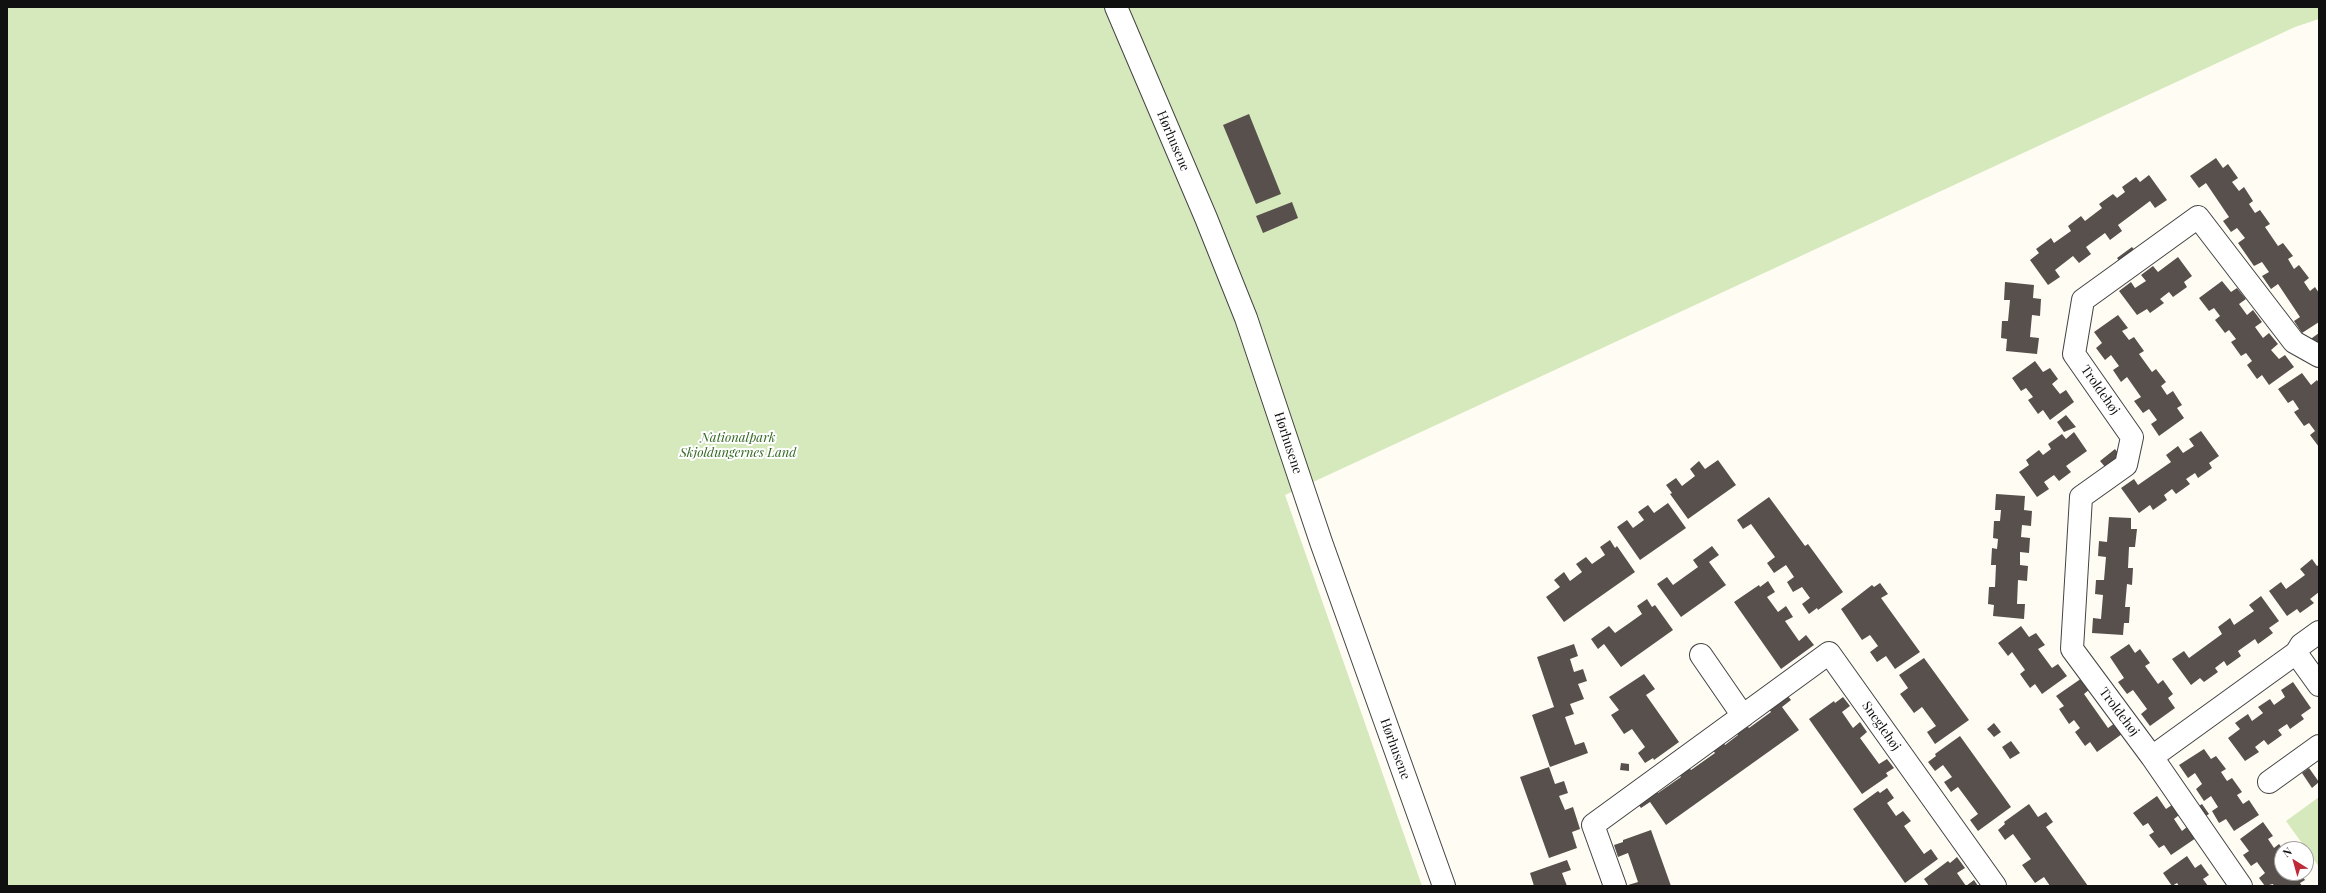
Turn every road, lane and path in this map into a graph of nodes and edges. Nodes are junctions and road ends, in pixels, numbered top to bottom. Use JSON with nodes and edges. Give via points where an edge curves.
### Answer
{"nodes":[{"id":1,"x":1116,"y":7,"type":"edge"},
{"id":2,"x":2319,"y":356,"type":"edge"},
{"id":3,"x":2319,"y":632,"type":"edge"},
{"id":4,"x":2296,"y":653,"type":"junction"},
{"id":5,"x":1701,"y":655,"type":"dead end"},
{"id":6,"x":2319,"y":685,"type":"edge"},
{"id":7,"x":1743,"y":716,"type":"junction"},
{"id":8,"x":2319,"y":746,"type":"edge"},
{"id":9,"x":2152,"y":757,"type":"junction"},
{"id":10,"x":2269,"y":782,"type":"dead end"},
{"id":11,"x":1444,"y":886,"type":"edge"},
{"id":12,"x":1615,"y":886,"type":"edge"},
{"id":13,"x":1995,"y":886,"type":"edge"},
{"id":14,"x":2241,"y":886,"type":"edge"}],
"edges":[{"from":1,"to":11,"type":"street","name":"Hørhusene","via":[[1246,318],[1321,542]]},
{"from":2,"to":9,"type":"street","name":"Troldehøj","via":[[2294,342],[2198,217],[2083,300],[2074,354],[2132,437],[2126,465],[2081,497],[2072,649]]},
{"from":3,"to":4,"type":"street","via":[[2301,645]]},
{"from":4,"to":6,"type":"street"},
{"from":4,"to":9,"type":"street"},
{"from":5,"to":7,"type":"street"},
{"from":7,"to":12,"type":"street","name":"Sneglehøj","via":[[1593,825]]},
{"from":7,"to":13,"type":"street","name":"Sneglehøj","via":[[1829,653]]},
{"from":8,"to":10,"type":"street"},
{"from":9,"to":14,"type":"street","name":"Troldehøj"}]}
